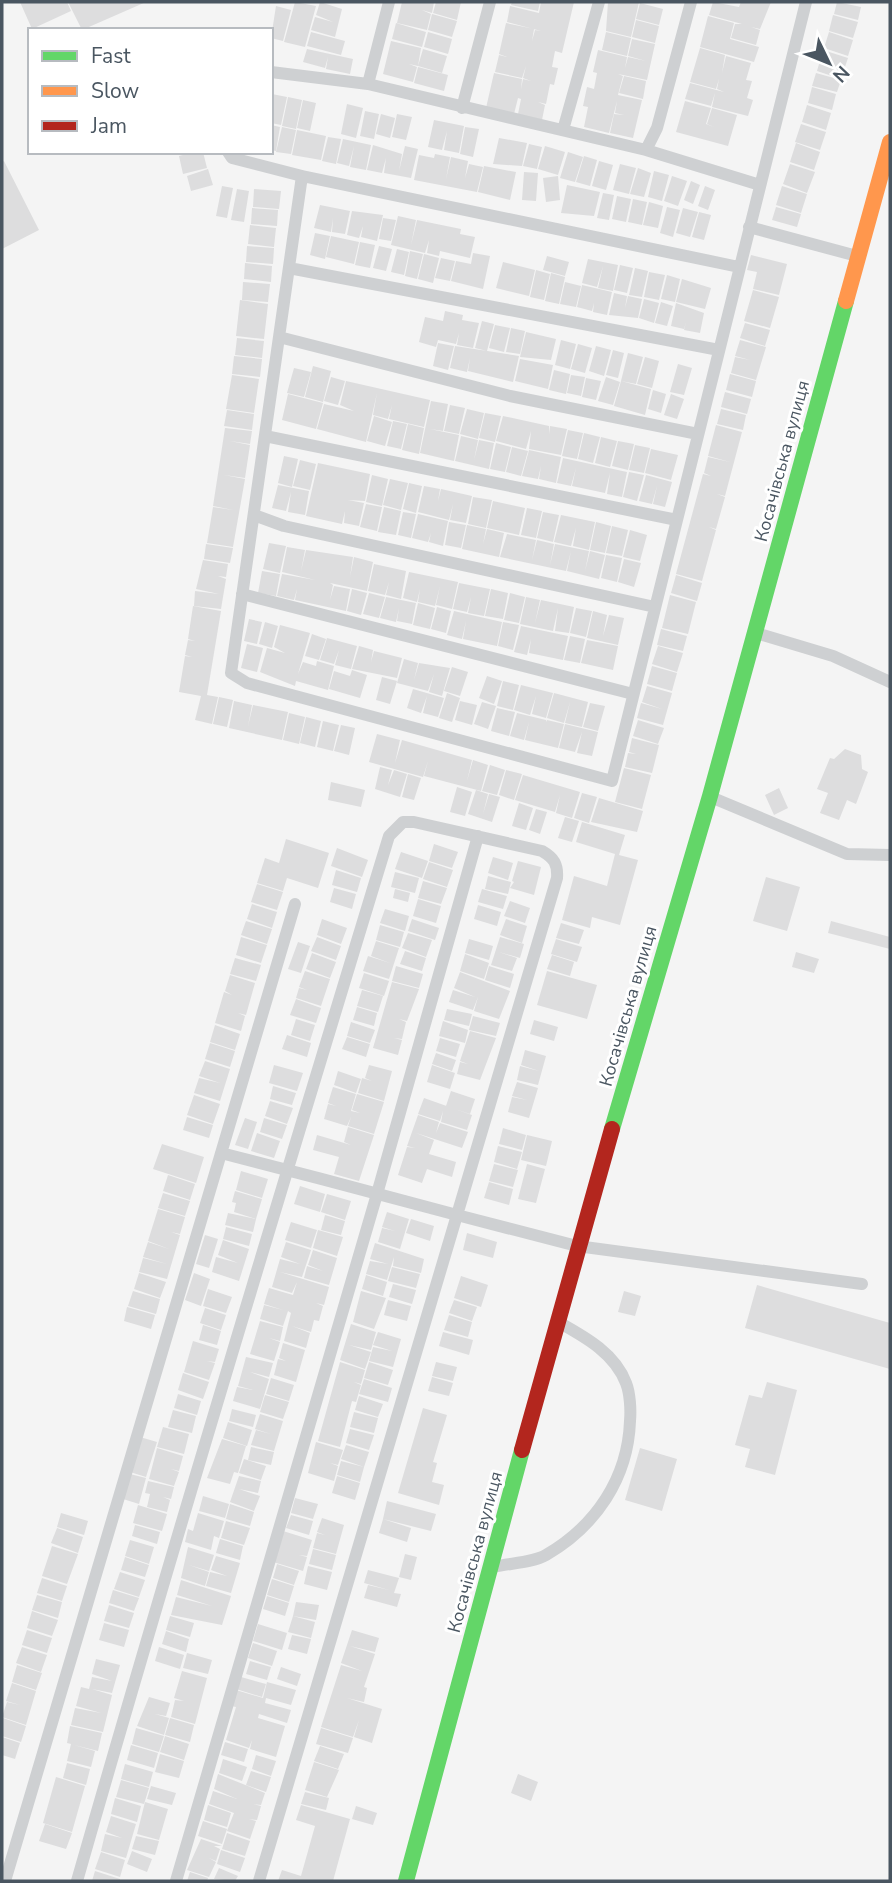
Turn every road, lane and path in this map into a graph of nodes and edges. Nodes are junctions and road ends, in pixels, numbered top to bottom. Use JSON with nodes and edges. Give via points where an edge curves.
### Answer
{"nodes":[{"id":1,"x":389,"y":2,"type":"edge"},
{"id":2,"x":489,"y":2,"type":"edge"},
{"id":3,"x":599,"y":2,"type":"edge"},
{"id":4,"x":691,"y":2,"type":"edge"},
{"id":5,"x":807,"y":2,"type":"edge"},
{"id":6,"x":273,"y":72,"type":"edge"},
{"id":7,"x":368,"y":84,"type":"junction"},
{"id":8,"x":462,"y":108,"type":"junction"},
{"id":9,"x":563,"y":130,"type":"junction"},
{"id":10,"x":890,"y":142,"type":"edge"},
{"id":11,"x":646,"y":150,"type":"junction"},
{"id":12,"x":229,"y":154,"type":"edge"},
{"id":13,"x":302,"y":176,"type":"junction"},
{"id":14,"x":760,"y":185,"type":"junction"},
{"id":15,"x":750,"y":227,"type":"junction"},
{"id":16,"x":859,"y":257,"type":"junction"},
{"id":17,"x":740,"y":267,"type":"junction"},
{"id":18,"x":289,"y":268,"type":"junction"},
{"id":19,"x":279,"y":337,"type":"junction"},
{"id":20,"x":719,"y":349,"type":"junction"},
{"id":21,"x":698,"y":433,"type":"junction"},
{"id":22,"x":265,"y":436,"type":"junction"},
{"id":23,"x":254,"y":515,"type":"junction"},
{"id":24,"x":677,"y":520,"type":"junction"},
{"id":25,"x":242,"y":594,"type":"junction"},
{"id":26,"x":655,"y":607,"type":"junction"},
{"id":27,"x":755,"y":633,"type":"junction"},
{"id":28,"x":890,"y":682,"type":"edge"},
{"id":29,"x":634,"y":694,"type":"junction"},
{"id":30,"x":710,"y":796,"type":"junction"},
{"id":31,"x":478,"y":836,"type":"junction"},
{"id":32,"x":890,"y":855,"type":"edge"},
{"id":33,"x":295,"y":905,"type":"dead end"},
{"id":34,"x":221,"y":1153,"type":"junction"},
{"id":35,"x":287,"y":1170,"type":"junction"},
{"id":36,"x":377,"y":1194,"type":"junction"},
{"id":37,"x":457,"y":1215,"type":"junction"},
{"id":38,"x":577,"y":1246,"type":"junction"},
{"id":39,"x":862,"y":1284,"type":"dead end"},
{"id":40,"x":557,"y":1321,"type":"junction"},
{"id":41,"x":491,"y":1567,"type":"junction"},
{"id":42,"x":5,"y":1881,"type":"edge"},
{"id":43,"x":77,"y":1881,"type":"edge"},
{"id":44,"x":176,"y":1881,"type":"edge"},
{"id":45,"x":259,"y":1881,"type":"edge"},
{"id":46,"x":406,"y":1881,"type":"edge"}],
"edges":[{"from":1,"to":7,"type":"lane"},
{"from":2,"to":8,"type":"lane"},
{"from":3,"to":9,"type":"lane"},
{"from":4,"to":11,"type":"lane","via":[[657,128]]},
{"from":5,"to":14,"type":"lane"},
{"from":6,"to":7,"type":"lane"},
{"from":7,"to":8,"type":"lane"},
{"from":8,"to":9,"type":"lane"},
{"from":9,"to":11,"type":"lane"},
{"from":10,"to":16,"type":"street","name":"Косачівська вулиця"},
{"from":11,"to":14,"type":"lane"},
{"from":12,"to":13,"type":"lane"},
{"from":13,"to":17,"type":"lane"},
{"from":13,"to":18,"type":"lane"},
{"from":14,"to":15,"type":"lane"},
{"from":15,"to":16,"type":"lane"},
{"from":15,"to":17,"type":"lane"},
{"from":16,"to":27,"type":"street","name":"Косачівська вулиця"},
{"from":17,"to":20,"type":"lane"},
{"from":18,"to":19,"type":"lane"},
{"from":18,"to":20,"type":"lane"},
{"from":19,"to":21,"type":"lane","via":[[510,396]]},
{"from":19,"to":22,"type":"lane"},
{"from":20,"to":21,"type":"lane"},
{"from":21,"to":24,"type":"lane"},
{"from":22,"to":23,"type":"lane"},
{"from":22,"to":24,"type":"lane"},
{"from":23,"to":25,"type":"lane"},
{"from":23,"to":26,"type":"lane","via":[[284,526]]},
{"from":24,"to":26,"type":"lane"},
{"from":25,"to":29,"type":"lane"},
{"from":25,"to":29,"type":"lane","via":[[231,673],[247,683],[612,781]]},
{"from":26,"to":29,"type":"lane"},
{"from":27,"to":28,"type":"lane","via":[[833,656]]},
{"from":27,"to":30,"type":"street","name":"Косачівська вулиця"},
{"from":30,"to":32,"type":"lane","via":[[847,854]]},
{"from":30,"to":38,"type":"street","name":"Косачівська вулиця"},
{"from":31,"to":35,"type":"lane","via":[[404,822],[389,836]]},
{"from":31,"to":36,"type":"lane"},
{"from":31,"to":37,"type":"lane","via":[[542,851],[558,867]]},
{"from":33,"to":34,"type":"lane"},
{"from":34,"to":35,"type":"lane"},
{"from":34,"to":42,"type":"lane"},
{"from":35,"to":36,"type":"lane"},
{"from":35,"to":43,"type":"lane"},
{"from":36,"to":37,"type":"lane"},
{"from":36,"to":44,"type":"lane"},
{"from":37,"to":38,"type":"lane"},
{"from":37,"to":45,"type":"lane"},
{"from":38,"to":39,"type":"lane"},
{"from":38,"to":40,"type":"street","name":"Косачівська вулиця"},
{"from":40,"to":41,"type":"street","name":"Косачівська вулиця"},
{"from":40,"to":41,"type":"lane","via":[[592,1341],[612,1360],[627,1384],[629,1446],[619,1478],[598,1512],[570,1538],[543,1556]]},
{"from":41,"to":46,"type":"street","name":"Косачівська вулиця"}]}
